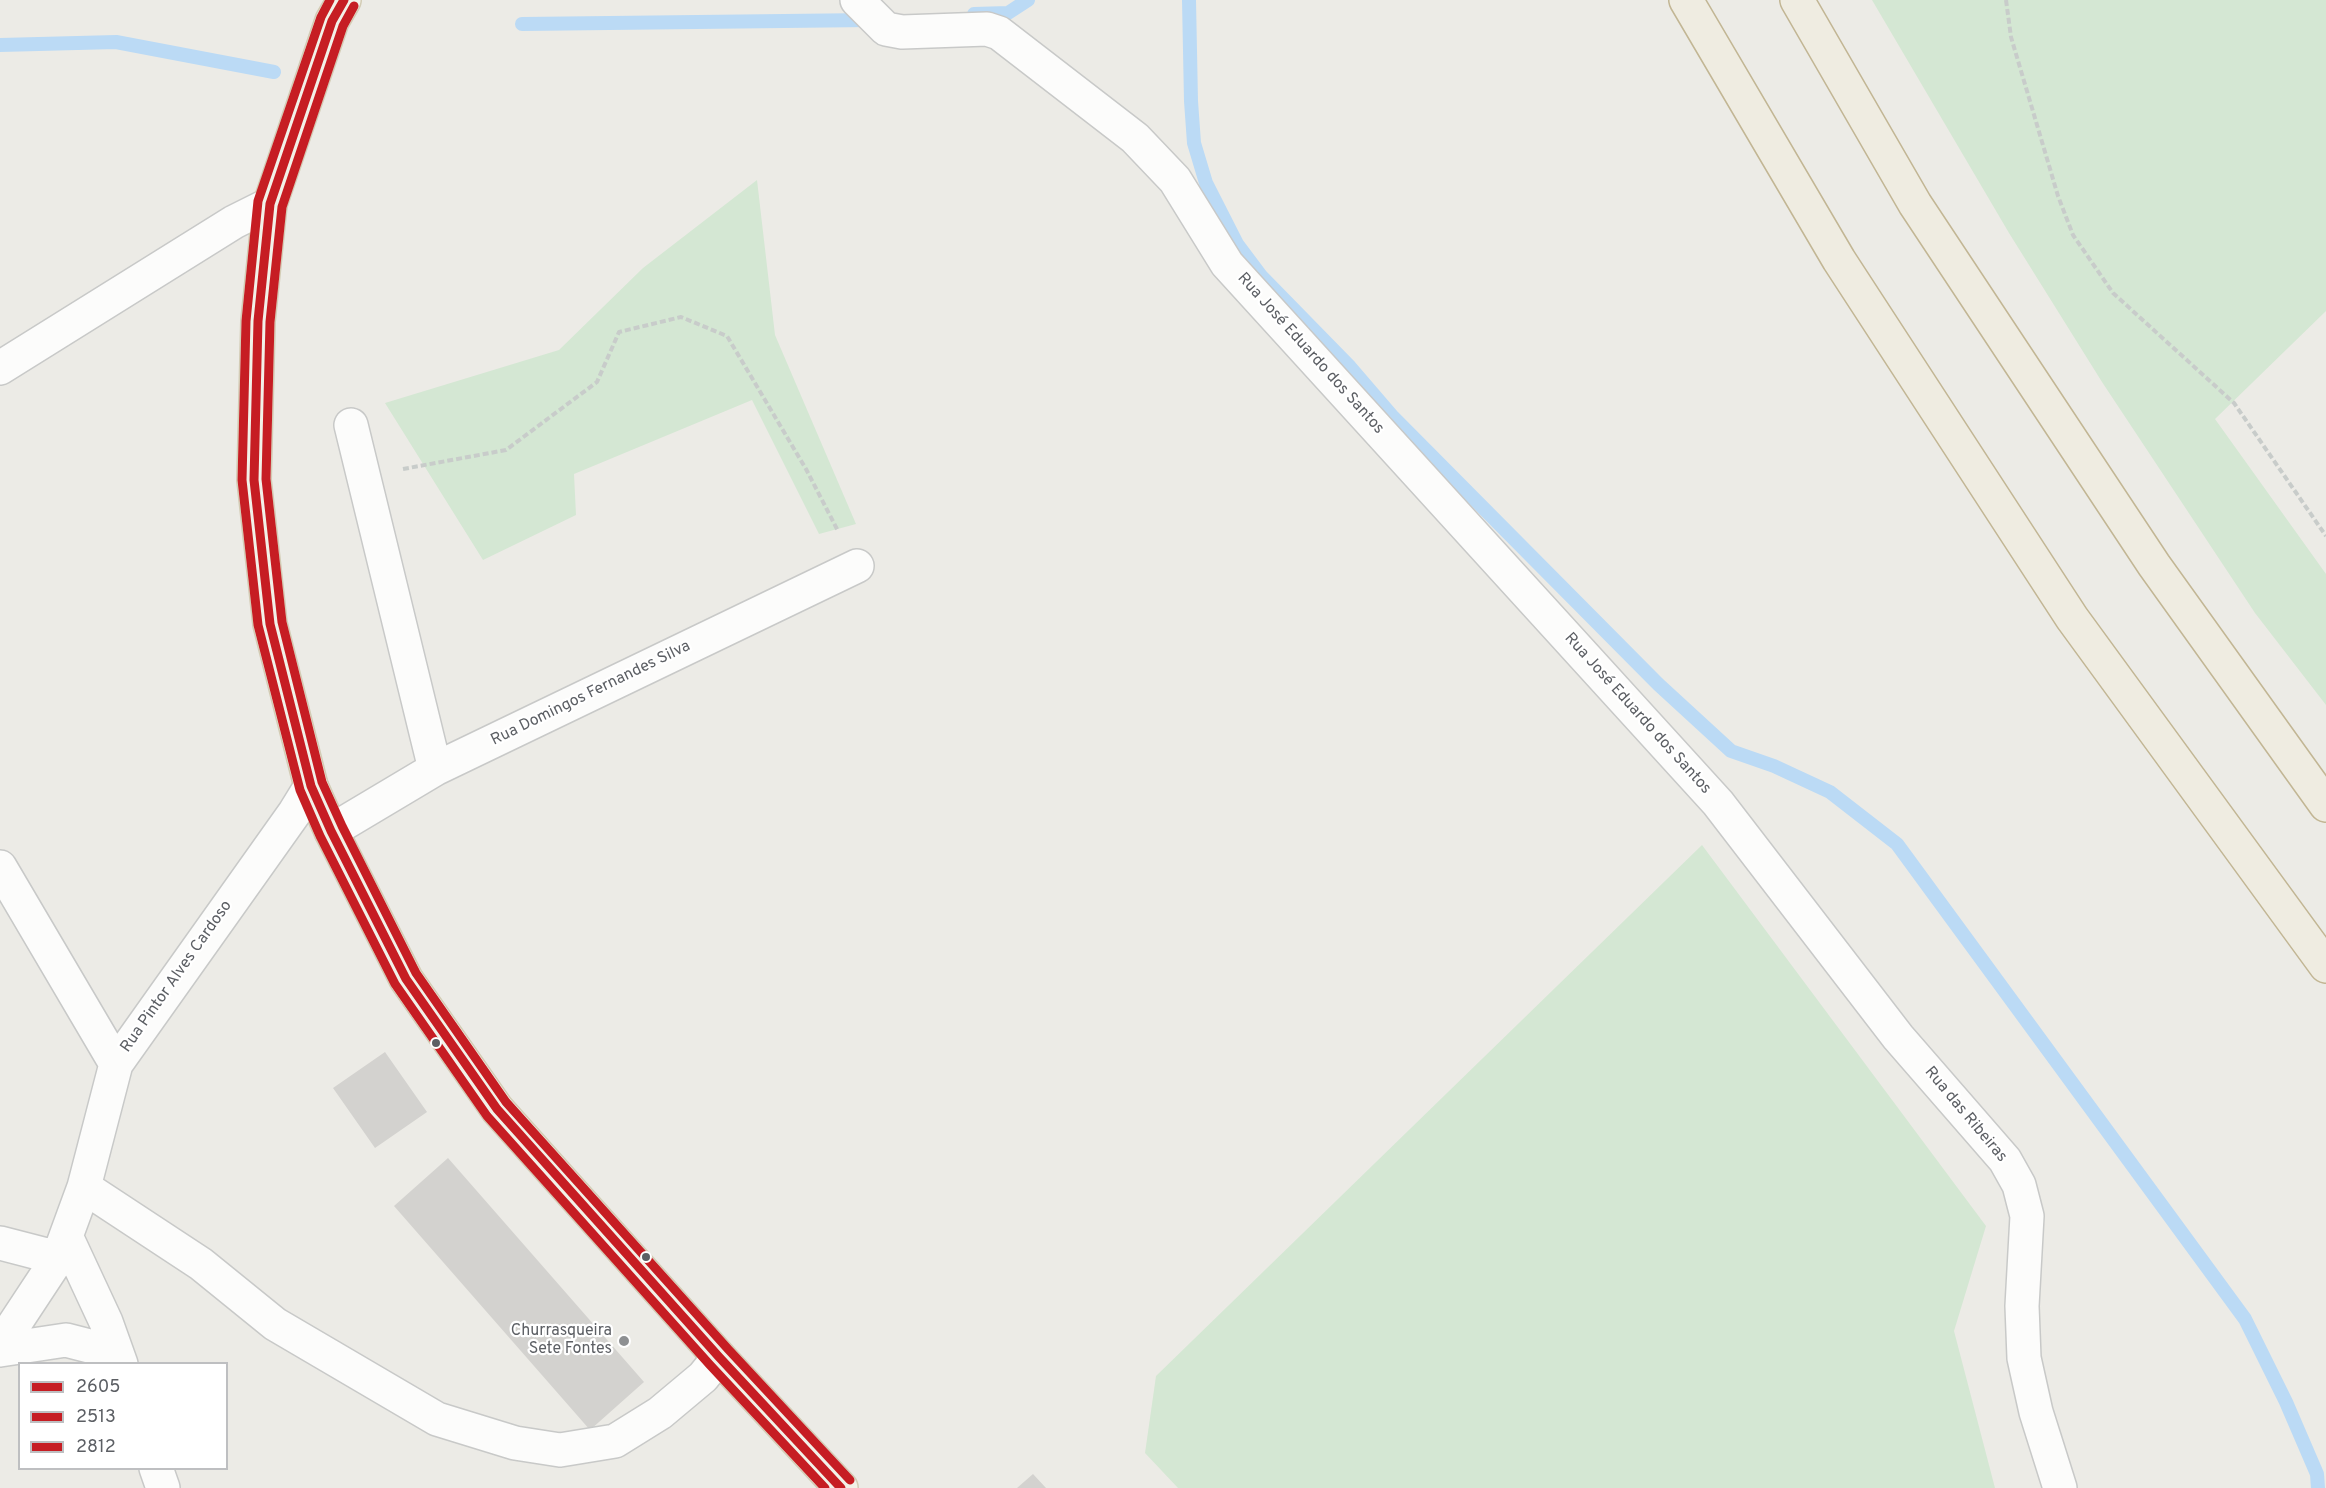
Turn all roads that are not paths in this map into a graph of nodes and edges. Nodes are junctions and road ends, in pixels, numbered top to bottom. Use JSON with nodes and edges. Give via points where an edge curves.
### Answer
{"nodes":[{"id":1,"x":344,"y":0,"type":"edge"},
{"id":2,"x":857,"y":0,"type":"edge"},
{"id":3,"x":1686,"y":0,"type":"edge"},
{"id":4,"x":1797,"y":0,"type":"edge"},
{"id":5,"x":270,"y":204,"type":"junction"},
{"id":6,"x":0,"y":368,"type":"edge"},
{"id":7,"x":351,"y":424,"type":"dead end"},
{"id":8,"x":857,"y":566,"type":"road end"},
{"id":9,"x":435,"y":769,"type":"junction"},
{"id":10,"x":311,"y":786,"type":"junction"},
{"id":11,"x":1718,"y":802,"type":"joint"},
{"id":12,"x":2326,"y":806,"type":"edge"},
{"id":13,"x":331,"y":831,"type":"junction"},
{"id":14,"x":0,"y":867,"type":"edge"},
{"id":15,"x":2326,"y":966,"type":"edge"},
{"id":16,"x":116,"y":1064,"type":"junction"},
{"id":17,"x":84,"y":1187,"type":"junction"},
{"id":18,"x":0,"y":1243,"type":"edge"},
{"id":19,"x":62,"y":1247,"type":"junction"},
{"id":20,"x":0,"y":1348,"type":"edge"},
{"id":21,"x":719,"y":1357,"type":"junction"},
{"id":22,"x":117,"y":1362,"type":"edge"},
{"id":23,"x":119,"y":1362,"type":"edge"},
{"id":24,"x":157,"y":1470,"type":"edge"},
{"id":25,"x":163,"y":1488,"type":"edge"},
{"id":26,"x":841,"y":1488,"type":"edge"},
{"id":27,"x":2060,"y":1488,"type":"edge"}],
"edges":[{"from":1,"to":5,"type":"main road","via":[[332,21]]},
{"from":2,"to":11,"type":"street","name":"Rua José Eduardo dos Santos","via":[[886,29],[987,29],[999,33],[1135,138],[1175,180],[1227,264]]},
{"from":3,"to":15,"type":"highway","via":[[1839,260],[2072,618]]},
{"from":4,"to":12,"type":"highway","via":[[1915,204],[2154,565]]},
{"from":5,"to":6,"type":"street","via":[[234,222]]},
{"from":5,"to":10,"type":"main road","via":[[258,321],[254,480],[270,624]]},
{"from":7,"to":9,"type":"street"},
{"from":8,"to":9,"type":"street","name":"Rua Domingos Fernandes Silva"},
{"from":9,"to":13,"type":"street","name":"Rua Domingos Fernandes Silva"},
{"from":10,"to":13,"type":"main road"},
{"from":10,"to":16,"type":"street","name":"Rua Pintor Alves Cardoso"},
{"from":11,"to":27,"type":"street","name":"Rua das Ribeiras","via":[[1898,1037],[2005,1160],[2019,1185],[2027,1216],[2022,1306],[2024,1358]]},
{"from":13,"to":21,"type":"main road","via":[[406,980],[497,1109]]},
{"from":14,"to":16,"type":"street"},
{"from":16,"to":17,"type":"street","name":"Rua Pintor Alves Cardoso"},
{"from":17,"to":19,"type":"street","name":"Rua Pintor Alves Cardoso"},
{"from":17,"to":21,"type":"street","via":[[201,1264],[285,1330],[437,1419],[515,1443],[560,1450],[615,1441],[660,1413],[703,1377]]},
{"from":18,"to":19,"type":"street"},
{"from":19,"to":20,"type":"street","name":"Rua Pintor Alves Cardoso"},
{"from":19,"to":23,"type":"street","via":[[106,1322]]},
{"from":20,"to":22,"type":"street","via":[[66,1340],[97,1348]]},
{"from":21,"to":26,"type":"main road"},
{"from":24,"to":25,"type":"street"}]}
